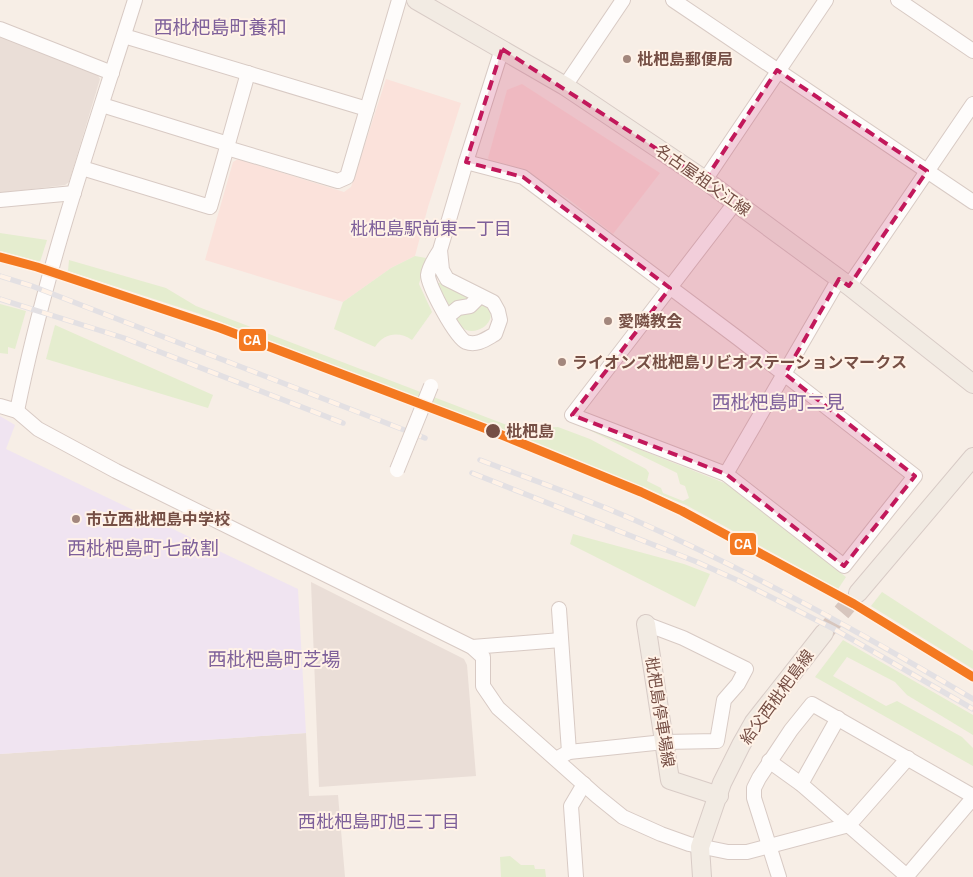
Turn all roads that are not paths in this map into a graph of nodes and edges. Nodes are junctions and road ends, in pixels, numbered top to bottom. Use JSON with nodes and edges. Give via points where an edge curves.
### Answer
{"nodes":[{"id":1,"x":135,"y":0,"type":"edge"},
{"id":2,"x":399,"y":0,"type":"edge"},
{"id":3,"x":416,"y":0,"type":"edge"},
{"id":4,"x":623,"y":0,"type":"edge"},
{"id":5,"x":673,"y":0,"type":"edge"},
{"id":6,"x":826,"y":0,"type":"edge"},
{"id":7,"x":898,"y":0,"type":"edge"},
{"id":8,"x":0,"y":29,"type":"edge"},
{"id":9,"x":124,"y":36,"type":"junction"},
{"id":10,"x":502,"y":49,"type":"junction"},
{"id":11,"x":973,"y":51,"type":"edge"},
{"id":12,"x":777,"y":70,"type":"junction"},
{"id":13,"x":112,"y":72,"type":"junction"},
{"id":14,"x":248,"y":74,"type":"junction"},
{"id":15,"x":565,"y":86,"type":"junction"},
{"id":16,"x":973,"y":104,"type":"edge"},
{"id":17,"x":102,"y":105,"type":"junction"},
{"id":18,"x":367,"y":110,"type":"junction"},
{"id":19,"x":228,"y":146,"type":"junction"},
{"id":20,"x":466,"y":162,"type":"junction"},
{"id":21,"x":82,"y":168,"type":"junction"},
{"id":22,"x":927,"y":171,"type":"junction"},
{"id":23,"x":705,"y":180,"type":"junction"},
{"id":24,"x":74,"y":193,"type":"junction"},
{"id":25,"x":0,"y":200,"type":"edge"},
{"id":26,"x":736,"y":201,"type":"junction"},
{"id":27,"x":973,"y":202,"type":"edge"},
{"id":28,"x":440,"y":250,"type":"junction"},
{"id":29,"x":844,"y":283,"type":"junction"},
{"id":30,"x":670,"y":288,"type":"junction"},
{"id":31,"x":480,"y":296,"type":"junction"},
{"id":32,"x":447,"y":317,"type":"junction"},
{"id":33,"x":785,"y":374,"type":"junction"},
{"id":34,"x":973,"y":384,"type":"edge"},
{"id":35,"x":431,"y":386,"type":"dead end"},
{"id":36,"x":0,"y":406,"type":"edge"},
{"id":37,"x":17,"y":411,"type":"junction"},
{"id":38,"x":973,"y":457,"type":"edge"},
{"id":39,"x":397,"y":470,"type":"dead end"},
{"id":40,"x":726,"y":474,"type":"junction"},
{"id":41,"x":858,"y":592,"type":"tunnel mouth"},
{"id":42,"x":559,"y":609,"type":"dead end"},
{"id":43,"x":646,"y":624,"type":"joint"},
{"id":44,"x":824,"y":633,"type":"tunnel mouth"},
{"id":45,"x":561,"y":640,"type":"junction"},
{"id":46,"x":472,"y":647,"type":"junction"},
{"id":47,"x":838,"y":718,"type":"junction"},
{"id":48,"x":664,"y":742,"type":"junction"},
{"id":49,"x":569,"y":752,"type":"junction"},
{"id":50,"x":908,"y":758,"type":"junction"},
{"id":51,"x":556,"y":760,"type":"junction"},
{"id":52,"x":769,"y":761,"type":"junction"},
{"id":53,"x":584,"y":784,"type":"junction"},
{"id":54,"x":801,"y":784,"type":"junction"},
{"id":55,"x":718,"y":796,"type":"junction"},
{"id":56,"x":973,"y":797,"type":"edge"},
{"id":57,"x":849,"y":825,"type":"junction"},
{"id":58,"x":700,"y":847,"type":"junction"},
{"id":59,"x":769,"y":847,"type":"junction"},
{"id":60,"x":576,"y":877,"type":"edge"},
{"id":61,"x":702,"y":877,"type":"edge"},
{"id":62,"x":779,"y":877,"type":"edge"},
{"id":63,"x":907,"y":877,"type":"edge"}],
"edges":[{"from":1,"to":9,"type":"street"},
{"from":2,"to":18,"type":"street"},
{"from":3,"to":10,"type":"main road","name":"名古屋祖父江線"},
{"from":4,"to":15,"type":"street"},
{"from":5,"to":12,"type":"street"},
{"from":6,"to":12,"type":"street"},
{"from":7,"to":11,"type":"street"},
{"from":8,"to":13,"type":"street"},
{"from":9,"to":13,"type":"street"},
{"from":9,"to":14,"type":"street"},
{"from":10,"to":15,"type":"main road","name":"名古屋祖父江線"},
{"from":10,"to":20,"type":"street"},
{"from":12,"to":22,"type":"street"},
{"from":12,"to":23,"type":"street"},
{"from":13,"to":17,"type":"street"},
{"from":14,"to":18,"type":"street"},
{"from":14,"to":19,"type":"street"},
{"from":15,"to":23,"type":"main road","name":"名古屋祖父江線"},
{"from":16,"to":22,"type":"street"},
{"from":17,"to":19,"type":"street"},
{"from":17,"to":21,"type":"street"},
{"from":18,"to":19,"type":"street","via":[[346,177],[338,181]]},
{"from":19,"to":21,"type":"street","via":[[210,207]]},
{"from":20,"to":28,"type":"street"},
{"from":20,"to":30,"type":"street","via":[[523,178]]},
{"from":21,"to":24,"type":"street"},
{"from":22,"to":27,"type":"street"},
{"from":22,"to":29,"type":"street"},
{"from":23,"to":26,"type":"main road","name":"名古屋祖父江線"},
{"from":24,"to":25,"type":"street"},
{"from":24,"to":37,"type":"street","via":[[28,358]]},
{"from":26,"to":29,"type":"main road","name":"名古屋祖父江線"},
{"from":26,"to":30,"type":"street"},
{"from":28,"to":31,"type":"street","via":[[442,270],[447,279]]},
{"from":28,"to":32,"type":"street","via":[[428,275]]},
{"from":29,"to":33,"type":"street"},
{"from":29,"to":34,"type":"main road","name":"名古屋祖父江線"},
{"from":30,"to":33,"type":"street"},
{"from":30,"to":40,"type":"street","via":[[572,415]]},
{"from":31,"to":32,"type":"street","via":[[470,306],[458,308]]},
{"from":31,"to":32,"type":"street","via":[[493,302],[498,311],[500,320],[495,334],[478,343],[467,342],[459,338]]},
{"from":33,"to":40,"type":"street"},
{"from":33,"to":40,"type":"street","via":[[916,476],[844,566]]},
{"from":35,"to":39,"type":"street","bridge":true},
{"from":36,"to":37,"type":"street"},
{"from":37,"to":46,"type":"street","via":[[38,429],[116,472]]},
{"from":38,"to":41,"type":"main road"},
{"from":42,"to":45,"type":"street"},
{"from":43,"to":48,"type":"main road","name":"枇杷島停車場線"},
{"from":43,"to":48,"type":"street","via":[[683,638],[746,670],[724,700],[717,741]]},
{"from":44,"to":55,"type":"main road","name":"給父西枇杷島線","via":[[754,722]]},
{"from":45,"to":46,"type":"street"},
{"from":45,"to":49,"type":"street"},
{"from":46,"to":51,"type":"street","via":[[483,657],[483,686],[498,708]]},
{"from":47,"to":50,"type":"street"},
{"from":47,"to":52,"type":"street","via":[[812,704]]},
{"from":47,"to":54,"type":"street"},
{"from":48,"to":49,"type":"street"},
{"from":48,"to":55,"type":"main road","name":"枇杷島停車場線","via":[[670,780]]},
{"from":49,"to":51,"type":"street"},
{"from":50,"to":56,"type":"street"},
{"from":50,"to":57,"type":"street"},
{"from":51,"to":53,"type":"street"},
{"from":52,"to":54,"type":"street"},
{"from":52,"to":59,"type":"street","via":[[754,788]]},
{"from":53,"to":58,"type":"street","via":[[624,817]]},
{"from":53,"to":60,"type":"street","via":[[571,806]]},
{"from":54,"to":57,"type":"street"},
{"from":55,"to":58,"type":"main road","name":"給父西枇杷島線"},
{"from":56,"to":63,"type":"street"},
{"from":57,"to":59,"type":"street"},
{"from":57,"to":63,"type":"street"},
{"from":58,"to":59,"type":"street","via":[[728,852]]},
{"from":58,"to":61,"type":"main road","name":"給父西枇杷島線"},
{"from":59,"to":62,"type":"street"}]}
